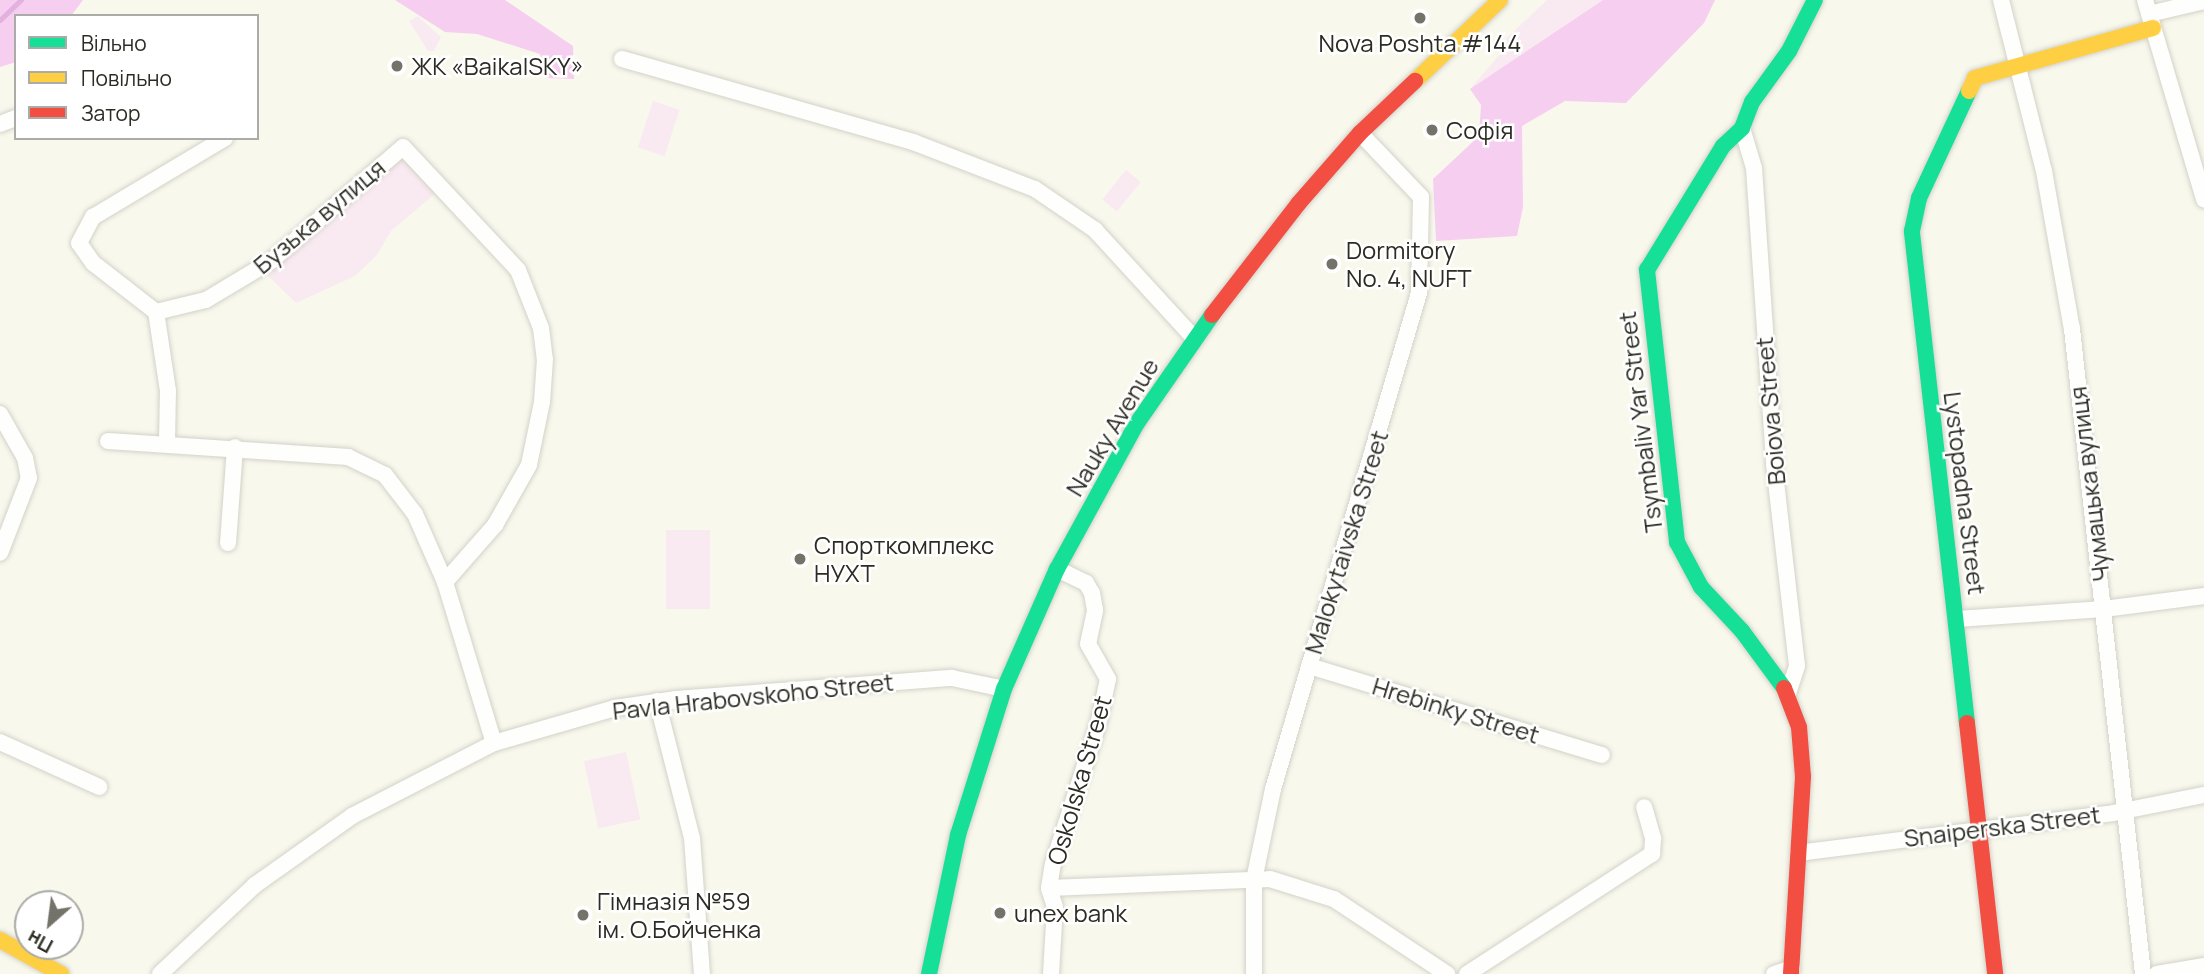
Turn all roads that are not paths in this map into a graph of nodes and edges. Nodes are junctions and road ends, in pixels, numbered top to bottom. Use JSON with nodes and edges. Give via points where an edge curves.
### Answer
{"nodes":[{"id":1,"x":1475,"y":0,"type":"edge"},
{"id":2,"x":1500,"y":0,"type":"edge"},
{"id":3,"x":1815,"y":0,"type":"edge"},
{"id":4,"x":2001,"y":0,"type":"edge"},
{"id":5,"x":2204,"y":1,"type":"edge"},
{"id":6,"x":1488,"y":12,"type":"junction"},
{"id":7,"x":2149,"y":14,"type":"edge"},
{"id":8,"x":622,"y":59,"type":"dead end"},
{"id":9,"x":2019,"y":63,"type":"junction"},
{"id":10,"x":1742,"y":128,"type":"junction"},
{"id":11,"x":1360,"y":133,"type":"junction"},
{"id":12,"x":222,"y":140,"type":"edge"},
{"id":13,"x":2204,"y":199,"type":"edge"},
{"id":14,"x":156,"y":312,"type":"junction"},
{"id":15,"x":1194,"y":338,"type":"junction"},
{"id":16,"x":0,"y":414,"type":"edge"},
{"id":17,"x":108,"y":441,"type":"dead end"},
{"id":18,"x":167,"y":442,"type":"junction"},
{"id":19,"x":235,"y":447,"type":"junction"},
{"id":20,"x":228,"y":543,"type":"dead end"},
{"id":21,"x":0,"y":553,"type":"edge"},
{"id":22,"x":1057,"y":569,"type":"junction"},
{"id":23,"x":445,"y":582,"type":"junction"},
{"id":24,"x":2204,"y":596,"type":"edge"},
{"id":25,"x":2104,"y":609,"type":"junction"},
{"id":26,"x":1958,"y":619,"type":"junction"},
{"id":27,"x":1309,"y":666,"type":"junction"},
{"id":28,"x":1004,"y":689,"type":"junction"},
{"id":29,"x":1788,"y":693,"type":"junction"},
{"id":30,"x":657,"y":701,"type":"junction"},
{"id":31,"x":0,"y":742,"type":"edge"},
{"id":32,"x":494,"y":743,"type":"junction"},
{"id":33,"x":1602,"y":755,"type":"dead end"},
{"id":34,"x":99,"y":788,"type":"dead end"},
{"id":35,"x":2204,"y":795,"type":"edge"},
{"id":36,"x":1644,"y":807,"type":"dead end"},
{"id":37,"x":2123,"y":809,"type":"junction"},
{"id":38,"x":1979,"y":830,"type":"junction"},
{"id":39,"x":1798,"y":853,"type":"junction"},
{"id":40,"x":1254,"y":880,"type":"junction"},
{"id":41,"x":1049,"y":888,"type":"junction"},
{"id":42,"x":0,"y":940,"type":"edge"},
{"id":43,"x":2204,"y":966,"type":"edge"},
{"id":44,"x":1792,"y":971,"type":"edge"},
{"id":45,"x":61,"y":974,"type":"edge"},
{"id":46,"x":160,"y":974,"type":"edge"},
{"id":47,"x":702,"y":974,"type":"edge"},
{"id":48,"x":929,"y":974,"type":"edge"},
{"id":49,"x":1051,"y":974,"type":"edge"},
{"id":50,"x":1254,"y":974,"type":"edge"},
{"id":51,"x":1447,"y":974,"type":"edge"},
{"id":52,"x":1467,"y":974,"type":"edge"},
{"id":53,"x":1774,"y":974,"type":"edge"},
{"id":54,"x":1995,"y":974,"type":"edge"},
{"id":55,"x":2143,"y":974,"type":"edge"},
{"id":56,"x":2157,"y":974,"type":"edge"}],
"edges":[{"from":1,"to":6,"type":"street"},
{"from":2,"to":6,"type":"street","name":"Nauky Avenue"},
{"from":3,"to":10,"type":"street","name":"Tsymbaliv Yar Street","via":[[1789,51],[1752,102]]},
{"from":4,"to":9,"type":"street","name":"Чумацька вулиця"},
{"from":5,"to":7,"type":"street"},
{"from":6,"to":11,"type":"street","name":"Nauky Avenue"},
{"from":7,"to":9,"type":"street","name":"Lystopadna Street"},
{"from":7,"to":13,"type":"street"},
{"from":8,"to":15,"type":"street","via":[[913,142],[1035,189],[1095,230]]},
{"from":9,"to":25,"type":"street","name":"Чумацька вулиця","via":[[2072,329]]},
{"from":9,"to":26,"type":"street","name":"Lystopadna Street","via":[[1975,78],[1919,198],[1912,231]]},
{"from":10,"to":29,"type":"street","name":"Boiova Street","via":[[1754,168],[1774,464],[1797,666]]},
{"from":10,"to":29,"type":"street","name":"Tsymbaliv Yar Street","via":[[1723,146],[1651,260],[1647,290],[1677,542],[1701,587]]},
{"from":11,"to":15,"type":"street","name":"Nauky Avenue","via":[[1298,204]]},
{"from":11,"to":27,"type":"street","name":"Malokytaivska Street","via":[[1421,197],[1419,293]]},
{"from":12,"to":14,"type":"street","via":[[93,217],[81,234],[79,243],[93,263]]},
{"from":14,"to":18,"type":"street","via":[[168,391]]},
{"from":14,"to":23,"type":"street","name":"Бузька вулиця","via":[[206,300],[271,261],[403,147],[518,270],[541,328],[545,359],[542,402],[528,465],[495,525]]},
{"from":15,"to":22,"type":"street","name":"Nauky Avenue","via":[[1137,423]]},
{"from":16,"to":21,"type":"street","via":[[25,458],[29,478]]},
{"from":17,"to":18,"type":"street"},
{"from":18,"to":19,"type":"street"},
{"from":19,"to":20,"type":"street"},
{"from":19,"to":23,"type":"street","via":[[348,457],[368,464],[403,495]]},
{"from":22,"to":28,"type":"street","name":"Nauky Avenue"},
{"from":22,"to":41,"type":"street","name":"Oskolska Street","via":[[1086,583],[1092,593],[1096,610],[1088,644],[1108,679]]},
{"from":23,"to":32,"type":"street"},
{"from":24,"to":25,"type":"street"},
{"from":25,"to":26,"type":"street"},
{"from":25,"to":37,"type":"street","name":"Чумацька вулиця"},
{"from":26,"to":38,"type":"street","name":"Lystopadna Street"},
{"from":27,"to":33,"type":"street","name":"Hrebinky Street"},
{"from":27,"to":40,"type":"street","name":"Malokytaivska Street","via":[[1273,789]]},
{"from":28,"to":30,"type":"street","name":"Pavla Hrabovskoho Street","via":[[952,678]]},
{"from":28,"to":48,"type":"street","name":"Nauky Avenue","via":[[958,835]]},
{"from":29,"to":39,"type":"street","name":"Tsymbaliv Yar Street","via":[[1799,727],[1803,777]]},
{"from":30,"to":32,"type":"street","name":"Pavla Hrabovskoho Street","via":[[615,708]]},
{"from":30,"to":47,"type":"street","via":[[692,838]]},
{"from":31,"to":34,"type":"street"},
{"from":32,"to":46,"type":"street","name":"Pavla Hrabovskoho Street","via":[[352,816],[255,885]]},
{"from":35,"to":37,"type":"street","name":"Snaiperska Street"},
{"from":36,"to":52,"type":"street","via":[[1653,838],[1652,854]]},
{"from":37,"to":38,"type":"street","name":"Snaiperska Street"},
{"from":37,"to":55,"type":"street","name":"Чумацька вулиця"},
{"from":38,"to":39,"type":"street","name":"Snaiperska Street"},
{"from":38,"to":54,"type":"street","name":"Lystopadna Street"},
{"from":39,"to":44,"type":"street","name":"Tsymbaliv Yar Street"},
{"from":40,"to":41,"type":"street"},
{"from":40,"to":50,"type":"street","name":"Malokytaivska Street"},
{"from":40,"to":51,"type":"street","via":[[1286,883],[1334,899]]},
{"from":41,"to":49,"type":"street","name":"Oskolska Street","via":[[1055,907]]},
{"from":42,"to":45,"type":"street"},
{"from":43,"to":56,"type":"street"},
{"from":44,"to":53,"type":"street"}]}
